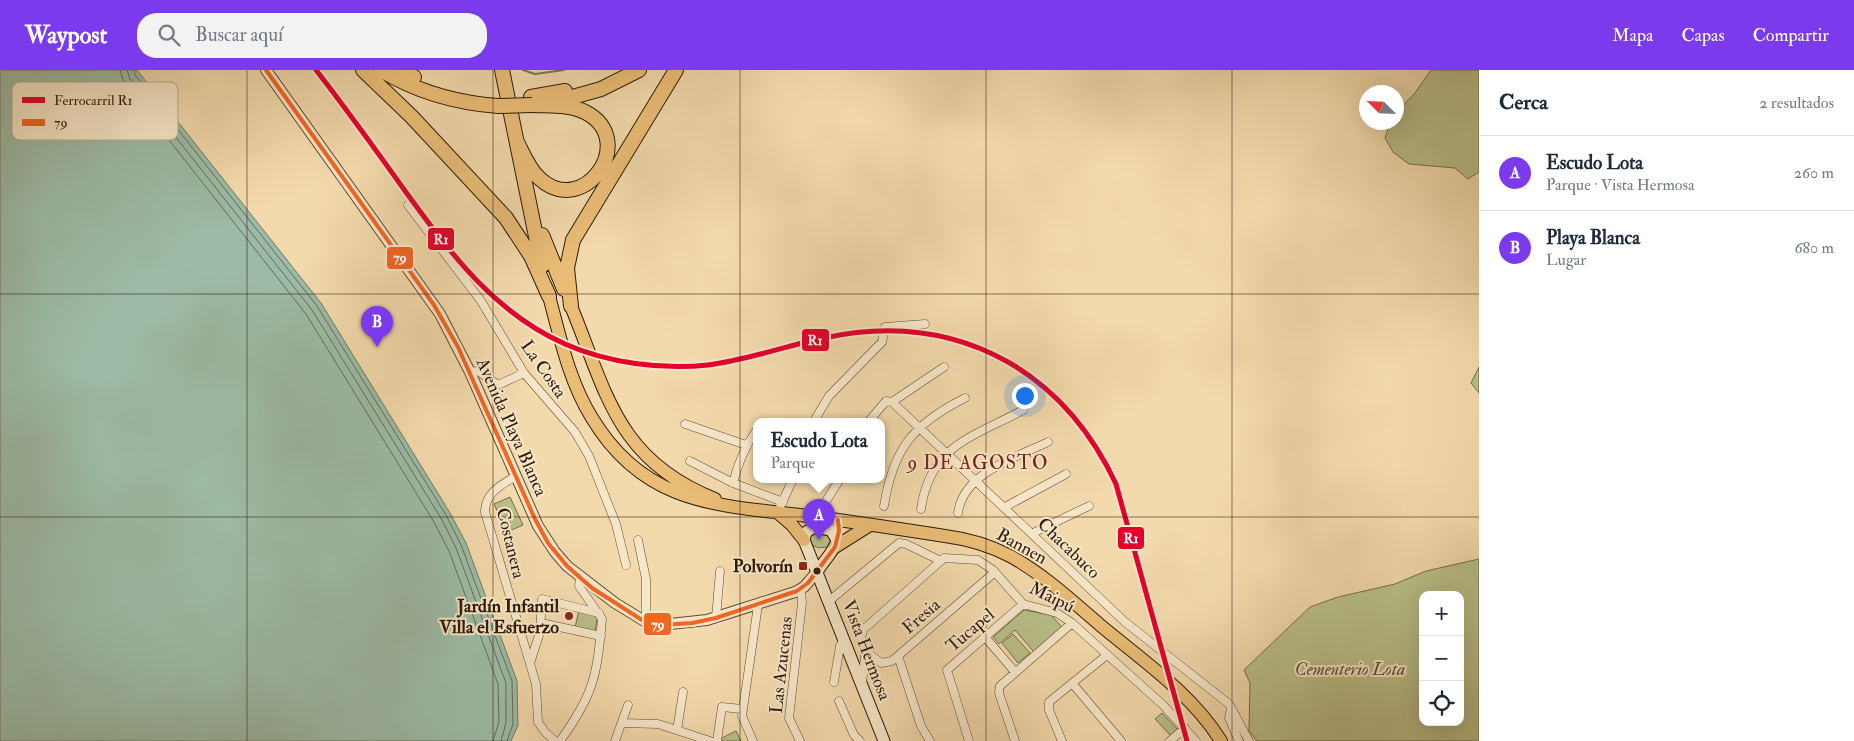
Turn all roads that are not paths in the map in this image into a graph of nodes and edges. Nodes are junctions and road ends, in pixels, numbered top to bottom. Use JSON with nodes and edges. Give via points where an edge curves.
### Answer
{"nodes":[{"id":1,"x":266,"y":70,"type":"edge"},
{"id":2,"x":363,"y":70,"type":"edge"},
{"id":3,"x":382,"y":70,"type":"edge"},
{"id":4,"x":398,"y":70,"type":"edge"},
{"id":5,"x":502,"y":70,"type":"edge"},
{"id":6,"x":622,"y":70,"type":"edge"},
{"id":7,"x":640,"y":70,"type":"edge"},
{"id":8,"x":676,"y":70,"type":"edge"},
{"id":9,"x":408,"y":74,"type":"edge"},
{"id":10,"x":531,"y":101,"type":"junction"},
{"id":11,"x":498,"y":102,"type":"junction"},
{"id":12,"x":517,"y":142,"type":"junction"},
{"id":13,"x":528,"y":194,"type":"junction"},
{"id":14,"x":408,"y":205,"type":"dead end"},
{"id":15,"x":549,"y":296,"type":"junction"},
{"id":16,"x":571,"y":306,"type":"junction"},
{"id":17,"x":925,"y":324,"type":"dead end"},
{"id":18,"x":944,"y":367,"type":"dead end"},
{"id":19,"x":470,"y":372,"type":"junction"},
{"id":20,"x":524,"y":374,"type":"junction"},
{"id":21,"x":965,"y":398,"type":"dead end"},
{"id":22,"x":892,"y":402,"type":"junction"},
{"id":23,"x":1024,"y":410,"type":"dead end"},
{"id":24,"x":816,"y":418,"type":"edge"},
{"id":25,"x":871,"y":418,"type":"edge"},
{"id":26,"x":685,"y":424,"type":"dead end"},
{"id":27,"x":920,"y":427,"type":"junction"},
{"id":28,"x":753,"y":435,"type":"edge"},
{"id":29,"x":1048,"y":442,"type":"dead end"},
{"id":30,"x":746,"y":444,"type":"junction"},
{"id":31,"x":947,"y":452,"type":"junction"},
{"id":32,"x":690,"y":461,"type":"dead end"},
{"id":33,"x":1066,"y":474,"type":"dead end"},
{"id":34,"x":516,"y":476,"type":"junction"},
{"id":35,"x":976,"y":479,"type":"junction"},
{"id":36,"x":733,"y":483,"type":"junction"},
{"id":37,"x":791,"y":483,"type":"edge"},
{"id":38,"x":837,"y":483,"type":"edge"},
{"id":39,"x":884,"y":506,"type":"dead end"},
{"id":40,"x":1089,"y":506,"type":"dead end"},
{"id":41,"x":1005,"y":507,"type":"junction"},
{"id":42,"x":744,"y":508,"type":"junction"},
{"id":43,"x":780,"y":508,"type":"junction"},
{"id":44,"x":921,"y":509,"type":"dead end"},
{"id":45,"x":958,"y":513,"type":"dead end"},
{"id":46,"x":816,"y":517,"type":"junction"},
{"id":47,"x":838,"y":520,"type":"junction"},
{"id":48,"x":870,"y":525,"type":"junction"},
{"id":49,"x":1032,"y":533,"type":"junction"},
{"id":50,"x":806,"y":539,"type":"junction"},
{"id":51,"x":638,"y":540,"type":"dead end"},
{"id":52,"x":834,"y":547,"type":"junction"},
{"id":53,"x":941,"y":561,"type":"junction"},
{"id":54,"x":626,"y":565,"type":"dead end"},
{"id":55,"x":720,"y":571,"type":"dead end"},
{"id":56,"x":817,"y":572,"type":"junction"},
{"id":57,"x":995,"y":572,"type":"junction"},
{"id":58,"x":580,"y":578,"type":"junction"},
{"id":59,"x":801,"y":589,"type":"junction"},
{"id":60,"x":829,"y":601,"type":"junction"},
{"id":61,"x":1023,"y":604,"type":"junction"},
{"id":62,"x":758,"y":605,"type":"junction"},
{"id":63,"x":599,"y":613,"type":"junction"},
{"id":64,"x":716,"y":618,"type":"junction"},
{"id":65,"x":646,"y":622,"type":"junction"},
{"id":66,"x":541,"y":623,"type":"junction"},
{"id":67,"x":1072,"y":623,"type":"junction"},
{"id":68,"x":601,"y":636,"type":"junction"},
{"id":69,"x":985,"y":637,"type":"junction"},
{"id":70,"x":844,"y":638,"type":"junction"},
{"id":71,"x":864,"y":650,"type":"junction"},
{"id":72,"x":1107,"y":654,"type":"junction"},
{"id":73,"x":898,"y":656,"type":"junction"},
{"id":74,"x":530,"y":663,"type":"junction"},
{"id":75,"x":1016,"y":672,"type":"junction"},
{"id":76,"x":834,"y":682,"type":"dead end"},
{"id":77,"x":1072,"y":683,"type":"junction"},
{"id":78,"x":862,"y":685,"type":"junction"},
{"id":79,"x":683,"y":692,"type":"dead end"},
{"id":80,"x":839,"y":701,"type":"dead end"},
{"id":81,"x":628,"y":705,"type":"dead end"},
{"id":82,"x":1231,"y":708,"type":"junction"},
{"id":83,"x":742,"y":709,"type":"junction"},
{"id":84,"x":622,"y":723,"type":"junction"},
{"id":85,"x":1185,"y":728,"type":"junction"},
{"id":86,"x":677,"y":730,"type":"junction"},
{"id":87,"x":555,"y":741,"type":"edge"},
{"id":88,"x":560,"y":741,"type":"edge"},
{"id":89,"x":615,"y":741,"type":"edge"},
{"id":90,"x":710,"y":741,"type":"edge"},
{"id":91,"x":717,"y":741,"type":"edge"},
{"id":92,"x":753,"y":741,"type":"edge"},
{"id":93,"x":800,"y":741,"type":"edge"},
{"id":94,"x":860,"y":741,"type":"edge"},
{"id":95,"x":884,"y":741,"type":"edge"},
{"id":96,"x":930,"y":741,"type":"edge"},
{"id":97,"x":969,"y":741,"type":"edge"},
{"id":98,"x":1015,"y":741,"type":"edge"},
{"id":99,"x":1062,"y":741,"type":"edge"},
{"id":100,"x":1121,"y":741,"type":"edge"},
{"id":101,"x":1170,"y":741,"type":"edge"},
{"id":102,"x":1196,"y":741,"type":"edge"},
{"id":103,"x":1221,"y":741,"type":"edge"},
{"id":104,"x":1239,"y":741,"type":"edge"},
{"id":105,"x":1249,"y":741,"type":"edge"}],
"edges":[{"from":1,"to":19,"type":"street","name":"Avenida Playa Blanca","via":[[428,296]]},
{"from":2,"to":15,"type":"highway","via":[[412,117],[506,218],[526,246]]},
{"from":3,"to":11,"type":"highway","via":[[429,93],[460,101]]},
{"from":4,"to":9,"type":"highway"},
{"from":5,"to":12,"type":"highway"},
{"from":6,"to":10,"type":"highway"},
{"from":7,"to":10,"type":"highway","via":[[588,94]]},
{"from":8,"to":16,"type":"highway","via":[[573,240],[567,268]]},
{"from":9,"to":11,"type":"highway"},
{"from":10,"to":11,"type":"highway"},
{"from":10,"to":12,"type":"highway","via":[[570,108],[591,116],[605,136],[604,164],[587,184],[558,188],[537,177]]},
{"from":12,"to":13,"type":"highway"},
{"from":13,"to":15,"type":"highway"},
{"from":13,"to":16,"type":"highway"},
{"from":14,"to":20,"type":"street","name":"La Costa","via":[[482,301]]},
{"from":15,"to":42,"type":"main road","via":[[566,355],[591,417],[608,441],[656,482],[685,497]]},
{"from":16,"to":42,"type":"main road","via":[[609,403],[620,424],[649,459],[684,485]]},
{"from":17,"to":24,"type":"street","via":[[885,327],[882,342],[829,396]]},
{"from":18,"to":22,"type":"street"},
{"from":19,"to":20,"type":"street","via":[[478,371],[498,385]]},
{"from":19,"to":34,"type":"street","name":"Avenida Playa Blanca"},
{"from":20,"to":54,"type":"street","name":"La Costa","via":[[571,426],[589,456],[616,524]]},
{"from":21,"to":27,"type":"street","via":[[938,412]]},
{"from":22,"to":25,"type":"street","via":[[884,402]]},
{"from":22,"to":27,"type":"street","name":"Chacabuco"},
{"from":23,"to":31,"type":"street"},
{"from":26,"to":30,"type":"street"},
{"from":27,"to":31,"type":"street","name":"Chacabuco"},
{"from":27,"to":39,"type":"street","via":[[896,458]]},
{"from":28,"to":30,"type":"street"},
{"from":29,"to":35,"type":"street"},
{"from":30,"to":36,"type":"street"},
{"from":31,"to":35,"type":"street","name":"Chacabuco"},
{"from":31,"to":44,"type":"street","via":[[929,475]]},
{"from":32,"to":36,"type":"street"},
{"from":33,"to":41,"type":"street"},
{"from":34,"to":58,"type":"street","name":"Avenida Playa Blanca","via":[[548,543]]},
{"from":34,"to":74,"type":"street","name":"Costanera","via":[[490,494],[485,512]]},
{"from":35,"to":41,"type":"street","name":"Chacabuco"},
{"from":35,"to":45,"type":"street","via":[[961,497]]},
{"from":36,"to":43,"type":"street"},
{"from":37,"to":43,"type":"street"},
{"from":38,"to":46,"type":"street"},
{"from":40,"to":49,"type":"street"},
{"from":41,"to":49,"type":"street","name":"Chacabuco"},
{"from":42,"to":43,"type":"main road","name":"Bannen"},
{"from":43,"to":46,"type":"main road","name":"Bannen"},
{"from":43,"to":50,"type":"main road"},
{"from":46,"to":47,"type":"main road","name":"Bannen"},
{"from":46,"to":50,"type":"main road"},
{"from":47,"to":48,"type":"main road","name":"Bannen"},
{"from":47,"to":52,"type":"main road","via":[[839,531]]},
{"from":48,"to":52,"type":"main road"},
{"from":48,"to":103,"type":"main road","name":"Bannen","via":[[972,540],[1022,563],[1176,690],[1202,715]]},
{"from":49,"to":82,"type":"street","name":"Chacabuco","via":[[1125,622],[1210,687]]},
{"from":50,"to":52,"type":"main road","via":[[817,553]]},
{"from":50,"to":52,"type":"main road","via":[[815,527],[829,529],[834,533]]},
{"from":50,"to":56,"type":"main road","name":"Vista Hermosa"},
{"from":51,"to":65,"type":"street","via":[[646,579]]},
{"from":52,"to":56,"type":"main road"},
{"from":53,"to":57,"type":"street","name":"Maipú","via":[[947,557],[976,559]]},
{"from":53,"to":60,"type":"street","via":[[899,543]]},
{"from":53,"to":71,"type":"street","via":[[864,629],[860,636]]},
{"from":55,"to":64,"type":"street"},
{"from":56,"to":59,"type":"street","name":"Avenida Playa Blanca"},
{"from":56,"to":60,"type":"main road","name":"Vista Hermosa"},
{"from":57,"to":61,"type":"street","name":"Maipú"},
{"from":57,"to":73,"type":"street","name":"Fresia"},
{"from":58,"to":63,"type":"street","via":[[579,586]]},
{"from":58,"to":65,"type":"street","name":"Avenida Playa Blanca"},
{"from":59,"to":62,"type":"street","name":"Avenida Playa Blanca"},
{"from":59,"to":93,"type":"street","name":"Las Azucenas","via":[[789,718]]},
{"from":60,"to":70,"type":"main road","name":"Vista Hermosa"},
{"from":61,"to":67,"type":"street","name":"Maipú","via":[[1057,613]]},
{"from":61,"to":69,"type":"street","name":"Tucapel"},
{"from":62,"to":64,"type":"street","name":"Avenida Playa Blanca"},
{"from":62,"to":83,"type":"street"},
{"from":63,"to":66,"type":"street","via":[[542,598]]},
{"from":63,"to":68,"type":"street"},
{"from":64,"to":65,"type":"street","name":"Avenida Playa Blanca","via":[[670,625]]},
{"from":66,"to":68,"type":"street"},
{"from":66,"to":74,"type":"street"},
{"from":67,"to":72,"type":"street","name":"Maipú"},
{"from":67,"to":75,"type":"street"},
{"from":68,"to":88,"type":"street","via":[[598,667],[589,696]]},
{"from":69,"to":75,"type":"street"},
{"from":69,"to":97,"type":"street","name":"Tucapel","via":[[947,672]]},
{"from":70,"to":76,"type":"street"},
{"from":70,"to":78,"type":"main road","name":"Vista Hermosa"},
{"from":71,"to":73,"type":"street","name":"Fresia","via":[[884,664]]},
{"from":71,"to":78,"type":"street"},
{"from":72,"to":77,"type":"street"},
{"from":72,"to":85,"type":"street","name":"Maipú"},
{"from":73,"to":96,"type":"street","via":[[919,722]]},
{"from":74,"to":87,"type":"street","name":"Costanera","via":[[537,690],[538,722]]},
{"from":75,"to":98,"type":"street","via":[[1001,684],[998,691]]},
{"from":77,"to":99,"type":"street","via":[[1049,704]]},
{"from":77,"to":100,"type":"street"},
{"from":78,"to":95,"type":"main road","name":"Vista Hermosa"},
{"from":79,"to":86,"type":"street"},
{"from":80,"to":94,"type":"street","via":[[854,736]]},
{"from":81,"to":84,"type":"street"},
{"from":82,"to":104,"type":"street","via":[[1229,718]]},
{"from":82,"to":105,"type":"street","name":"Chacabuco"},
{"from":83,"to":91,"type":"street","via":[[722,707]]},
{"from":83,"to":92,"type":"street","via":[[743,721]]},
{"from":84,"to":86,"type":"street","via":[[652,723]]},
{"from":84,"to":89,"type":"street"},
{"from":85,"to":101,"type":"street"},
{"from":85,"to":102,"type":"street","name":"Maipú"},
{"from":86,"to":90,"type":"street"}]}
